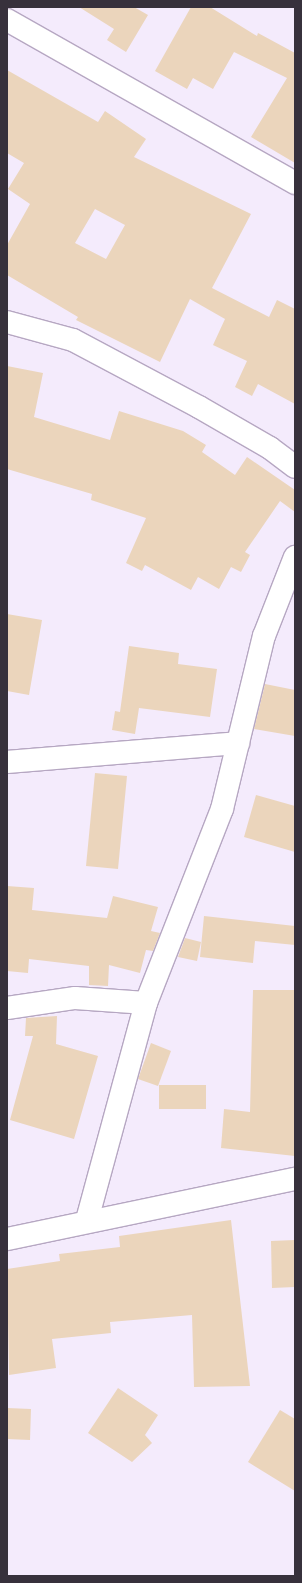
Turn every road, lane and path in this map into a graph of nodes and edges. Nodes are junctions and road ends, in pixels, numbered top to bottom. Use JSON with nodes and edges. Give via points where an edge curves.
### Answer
{"nodes":[{"id":1,"x":7,"y":20,"type":"edge"},
{"id":2,"x":295,"y":183,"type":"edge"},
{"id":3,"x":7,"y":322,"type":"edge"},
{"id":4,"x":295,"y":467,"type":"edge"},
{"id":5,"x":295,"y":557,"type":"edge"},
{"id":6,"x":238,"y":743,"type":"junction"},
{"id":7,"x":7,"y":762,"type":"edge"},
{"id":8,"x":146,"y":1003,"type":"junction"},
{"id":9,"x":7,"y":1008,"type":"edge"},
{"id":10,"x":295,"y":1179,"type":"edge"},
{"id":11,"x":87,"y":1220,"type":"junction"},
{"id":12,"x":7,"y":1239,"type":"edge"}],
"edges":[{"from":1,"to":2,"type":"street"},
{"from":3,"to":4,"type":"street","via":[[73,340],[212,414],[270,448]]},
{"from":5,"to":6,"type":"street","via":[[264,636]]},
{"from":6,"to":7,"type":"street"},
{"from":6,"to":8,"type":"street","via":[[222,809]]},
{"from":8,"to":9,"type":"street","via":[[75,998]]},
{"from":8,"to":11,"type":"street"},
{"from":10,"to":11,"type":"street"},
{"from":11,"to":12,"type":"street"}]}
